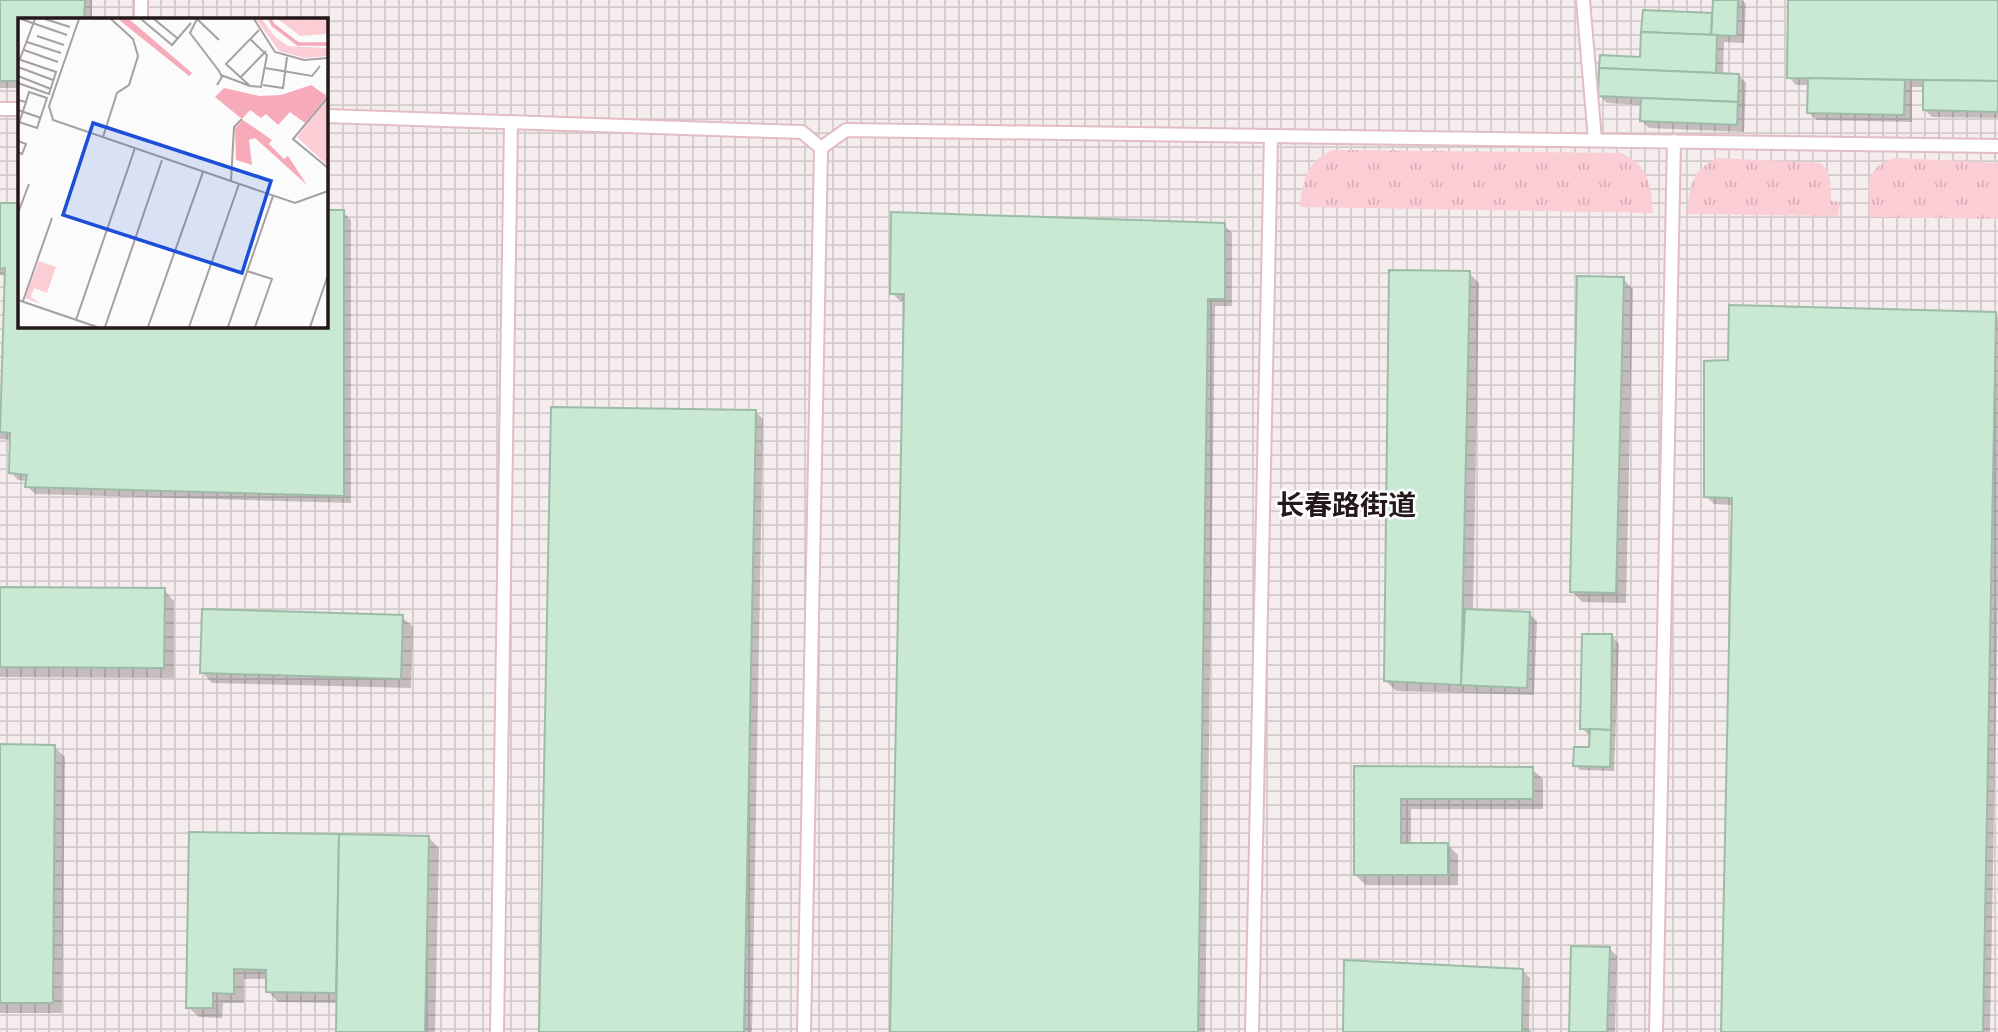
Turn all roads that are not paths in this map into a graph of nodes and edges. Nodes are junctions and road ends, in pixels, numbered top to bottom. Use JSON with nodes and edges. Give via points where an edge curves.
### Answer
{"nodes":[{"id":1,"x":141,"y":0,"type":"edge"},
{"id":2,"x":1583,"y":0,"type":"edge"},
{"id":3,"x":141,"y":18,"type":"edge"},
{"id":4,"x":0,"y":109,"type":"edge"},
{"id":5,"x":18,"y":109,"type":"edge"},
{"id":6,"x":327,"y":116,"type":"edge"},
{"id":7,"x":511,"y":122,"type":"junction"},
{"id":8,"x":1271,"y":136,"type":"junction"},
{"id":9,"x":1595,"y":140,"type":"junction"},
{"id":10,"x":1674,"y":141,"type":"junction"},
{"id":11,"x":1998,"y":146,"type":"edge"},
{"id":12,"x":821,"y":148,"type":"junction"},
{"id":13,"x":497,"y":1032,"type":"edge"},
{"id":14,"x":804,"y":1032,"type":"edge"},
{"id":15,"x":1252,"y":1032,"type":"edge"},
{"id":16,"x":1656,"y":1032,"type":"edge"}],
"edges":[{"from":1,"to":3,"type":"lane"},
{"from":2,"to":9,"type":"lane"},
{"from":4,"to":5,"type":"lane"},
{"from":6,"to":7,"type":"lane"},
{"from":7,"to":12,"type":"lane","via":[[802,132]]},
{"from":7,"to":13,"type":"lane"},
{"from":8,"to":9,"type":"lane"},
{"from":8,"to":12,"type":"lane","via":[[846,130]]},
{"from":8,"to":15,"type":"lane"},
{"from":9,"to":10,"type":"lane"},
{"from":10,"to":11,"type":"lane"},
{"from":10,"to":16,"type":"lane"},
{"from":12,"to":14,"type":"lane"}]}
